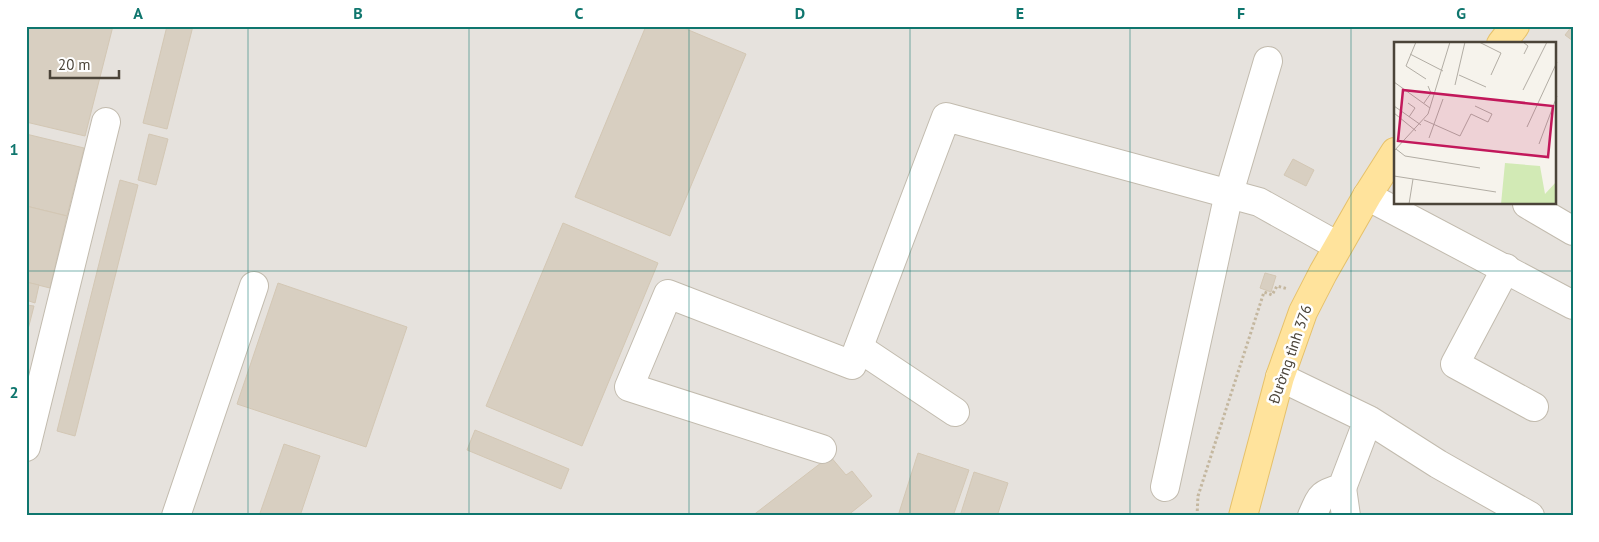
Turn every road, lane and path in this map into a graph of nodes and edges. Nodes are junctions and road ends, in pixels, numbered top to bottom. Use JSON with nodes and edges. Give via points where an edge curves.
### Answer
{"nodes":[{"id":1,"x":1515,"y":26,"type":"edge"},
{"id":2,"x":1503,"y":42,"type":"edge"},
{"id":3,"x":1268,"y":61,"type":"dead end"},
{"id":4,"x":106,"y":122,"type":"dead end"},
{"id":5,"x":1394,"y":154,"type":"edge"},
{"id":6,"x":1229,"y":194,"type":"junction"},
{"id":7,"x":1367,"y":196,"type":"junction"},
{"id":8,"x":1528,"y":205,"type":"edge"},
{"id":9,"x":1573,"y":231,"type":"edge"},
{"id":10,"x":1338,"y":246,"type":"junction"},
{"id":11,"x":1506,"y":268,"type":"junction"},
{"id":12,"x":254,"y":286,"type":"dead end"},
{"id":13,"x":1310,"y":296,"type":"junction"},
{"id":14,"x":1573,"y":305,"type":"edge"},
{"id":15,"x":859,"y":348,"type":"junction"},
{"id":16,"x":1280,"y":376,"type":"junction"},
{"id":17,"x":1534,"y":407,"type":"dead end"},
{"id":18,"x":955,"y":412,"type":"dead end"},
{"id":19,"x":1363,"y":433,"type":"junction"},
{"id":20,"x":26,"y":447,"type":"edge"},
{"id":21,"x":822,"y":449,"type":"dead end"},
{"id":22,"x":1438,"y":464,"type":"junction"},
{"id":23,"x":1166,"y":487,"type":"dead end"},
{"id":24,"x":1342,"y":488,"type":"junction"},
{"id":25,"x":176,"y":516,"type":"edge"},
{"id":26,"x":1197,"y":516,"type":"edge"},
{"id":27,"x":1243,"y":516,"type":"edge"},
{"id":28,"x":1312,"y":516,"type":"edge"},
{"id":29,"x":1346,"y":516,"type":"edge"},
{"id":30,"x":1530,"y":516,"type":"edge"}],
"edges":[{"from":1,"to":2,"type":"main road"},
{"from":3,"to":6,"type":"lane"},
{"from":4,"to":20,"type":"lane"},
{"from":5,"to":7,"type":"main road","name":"Đường tỉnh 376"},
{"from":6,"to":10,"type":"lane","via":[[1259,202]]},
{"from":6,"to":15,"type":"lane","via":[[946,118]]},
{"from":6,"to":23,"type":"lane"},
{"from":7,"to":10,"type":"main road","name":"Đường tỉnh 376"},
{"from":7,"to":11,"type":"lane"},
{"from":8,"to":9,"type":"lane"},
{"from":10,"to":13,"type":"main road","name":"Đường tỉnh 376"},
{"from":11,"to":14,"type":"lane"},
{"from":11,"to":17,"type":"lane","via":[[1455,364]]},
{"from":12,"to":25,"type":"lane"},
{"from":13,"to":16,"type":"main road","name":"Đường tỉnh 376"},
{"from":13,"to":26,"type":"path","via":[[1277,286],[1272,295],[1264,292],[1198,496]]},
{"from":15,"to":18,"type":"lane"},
{"from":15,"to":21,"type":"lane","via":[[852,365],[668,294],[629,387]]},
{"from":16,"to":19,"type":"lane"},
{"from":16,"to":22,"type":"lane","via":[[1369,420]]},
{"from":16,"to":27,"type":"main road","name":"Đường tỉnh 376"},
{"from":19,"to":22,"type":"lane"},
{"from":19,"to":24,"type":"lane"},
{"from":22,"to":30,"type":"lane"},
{"from":24,"to":28,"type":"lane","via":[[1319,499]]},
{"from":24,"to":29,"type":"lane"}]}
